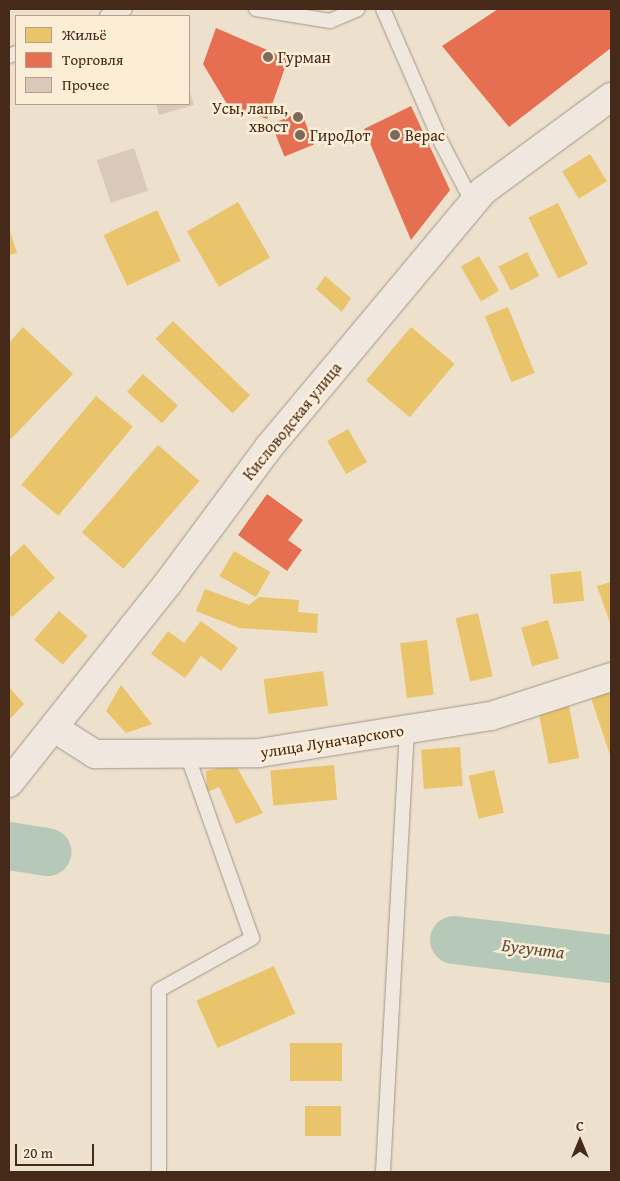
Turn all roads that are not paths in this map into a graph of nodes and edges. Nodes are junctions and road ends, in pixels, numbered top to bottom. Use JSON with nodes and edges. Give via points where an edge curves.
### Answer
{"nodes":[{"id":1,"x":124,"y":9,"type":"edge"},
{"id":2,"x":256,"y":9,"type":"edge"},
{"id":3,"x":358,"y":9,"type":"edge"},
{"id":4,"x":383,"y":9,"type":"edge"},
{"id":5,"x":109,"y":15,"type":"edge"},
{"id":6,"x":611,"y":97,"type":"edge"},
{"id":7,"x":474,"y":203,"type":"junction"},
{"id":8,"x":611,"y":677,"type":"edge"},
{"id":9,"x":54,"y":728,"type":"junction"},
{"id":10,"x":407,"y":729,"type":"junction"},
{"id":11,"x":187,"y":754,"type":"junction"},
{"id":12,"x":9,"y":783,"type":"edge"},
{"id":13,"x":159,"y":1172,"type":"edge"},
{"id":14,"x":383,"y":1172,"type":"edge"}],
"edges":[{"from":1,"to":5,"type":"lane"},
{"from":2,"to":3,"type":"lane","via":[[330,20]]},
{"from":4,"to":7,"type":"lane","via":[[442,144]]},
{"from":6,"to":7,"type":"street","name":"Кисловодская улица","via":[[483,191]]},
{"from":7,"to":9,"type":"street","name":"Кисловодская улица","via":[[269,447]]},
{"from":8,"to":10,"type":"street","name":"улица Луначарского","via":[[491,716]]},
{"from":9,"to":11,"type":"street","name":"улица Луначарского","via":[[95,754]]},
{"from":9,"to":12,"type":"street","name":"Кисловодская улица"},
{"from":10,"to":11,"type":"street","name":"улица Луначарского","via":[[259,753]]},
{"from":10,"to":14,"type":"lane"},
{"from":11,"to":13,"type":"lane","via":[[252,938],[159,990]]}]}
